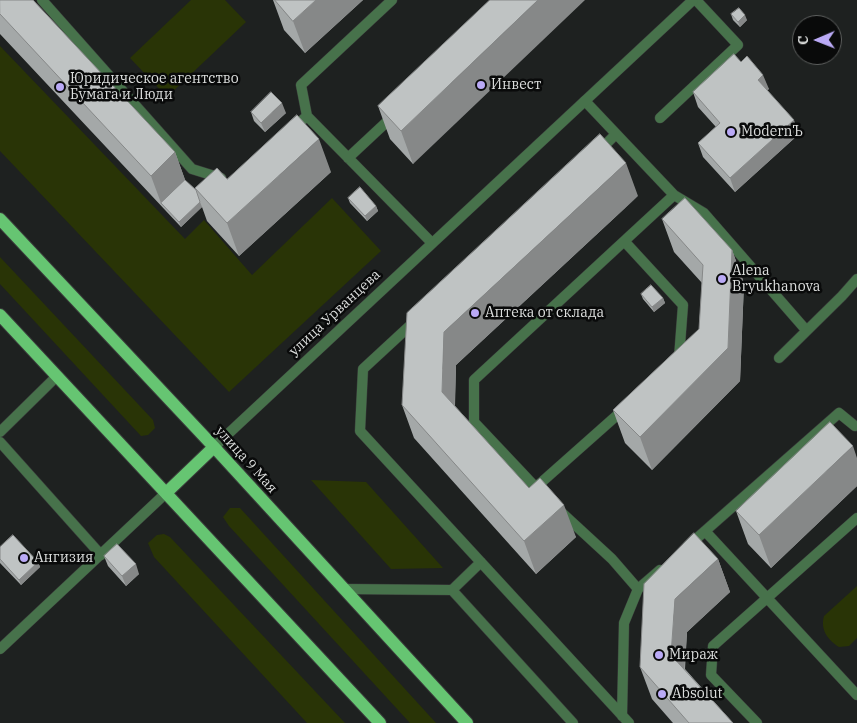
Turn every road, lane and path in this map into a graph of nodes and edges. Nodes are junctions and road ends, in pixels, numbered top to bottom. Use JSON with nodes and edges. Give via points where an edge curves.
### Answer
{"nodes":[{"id":1,"x":42,"y":0,"type":"edge"},
{"id":2,"x":392,"y":0,"type":"edge"},
{"id":3,"x":695,"y":0,"type":"edge"},
{"id":4,"x":585,"y":101,"type":"junction"},
{"id":5,"x":399,"y":110,"type":"edge"},
{"id":6,"x":307,"y":116,"type":"junction"},
{"id":7,"x":660,"y":118,"type":"dead end"},
{"id":8,"x":286,"y":134,"type":"edge"},
{"id":9,"x":616,"y":134,"type":"junction"},
{"id":10,"x":348,"y":158,"type":"junction"},
{"id":11,"x":588,"y":161,"type":"edge"},
{"id":12,"x":229,"y":180,"type":"edge"},
{"id":13,"x":674,"y":195,"type":"junction"},
{"id":14,"x":0,"y":219,"type":"edge"},
{"id":15,"x":625,"y":242,"type":"junction"},
{"id":16,"x":432,"y":243,"type":"junction"},
{"id":17,"x":857,"y":279,"type":"edge"},
{"id":18,"x":425,"y":311,"type":"edge"},
{"id":19,"x":0,"y":315,"type":"edge"},
{"id":20,"x":806,"y":330,"type":"junction"},
{"id":21,"x":778,"y":358,"type":"dead end"},
{"id":22,"x":672,"y":364,"type":"edge"},
{"id":23,"x":57,"y":376,"type":"junction"},
{"id":24,"x":629,"y":404,"type":"edge"},
{"id":25,"x":854,"y":426,"type":"dead end"},
{"id":26,"x":0,"y":432,"type":"edge"},
{"id":27,"x":0,"y":442,"type":"edge"},
{"id":28,"x":214,"y":447,"type":"junction"},
{"id":29,"x":535,"y":488,"type":"junction"},
{"id":30,"x":166,"y":493,"type":"junction"},
{"id":31,"x":857,"y":518,"type":"edge"},
{"id":32,"x":705,"y":531,"type":"junction"},
{"id":33,"x":680,"y":553,"type":"edge"},
{"id":34,"x":101,"y":555,"type":"junction"},
{"id":35,"x":481,"y":562,"type":"junction"},
{"id":36,"x":666,"y":565,"type":"edge"},
{"id":37,"x":344,"y":589,"type":"junction"},
{"id":38,"x":638,"y":589,"type":"junction"},
{"id":39,"x":452,"y":590,"type":"junction"},
{"id":40,"x":767,"y":597,"type":"junction"},
{"id":41,"x":0,"y":650,"type":"edge"},
{"id":42,"x":855,"y":689,"type":"edge"},
{"id":43,"x":626,"y":719,"type":"edge"},
{"id":44,"x":380,"y":723,"type":"edge"},
{"id":45,"x":467,"y":723,"type":"edge"},
{"id":46,"x":573,"y":723,"type":"edge"},
{"id":47,"x":757,"y":723,"type":"edge"}],
"edges":[{"from":1,"to":12,"type":"street","via":[[192,169]]},
{"from":2,"to":6,"type":"street","via":[[302,85]]},
{"from":3,"to":4,"type":"street","name":"улица Урванцева"},
{"from":3,"to":7,"type":"street","via":[[738,45]]},
{"from":4,"to":9,"type":"street"},
{"from":4,"to":16,"type":"street","name":"улица Урванцева"},
{"from":5,"to":10,"type":"street"},
{"from":6,"to":8,"type":"street"},
{"from":6,"to":10,"type":"street"},
{"from":9,"to":11,"type":"street"},
{"from":9,"to":13,"type":"street"},
{"from":10,"to":16,"type":"street"},
{"from":13,"to":15,"type":"street"},
{"from":13,"to":20,"type":"street","via":[[704,213]]},
{"from":14,"to":28,"type":"main road","name":"улица 9 Мая"},
{"from":15,"to":22,"type":"street","via":[[683,306],[679,358]]},
{"from":15,"to":29,"type":"street","via":[[474,380],[474,422]]},
{"from":16,"to":28,"type":"street","name":"улица Урванцева"},
{"from":17,"to":20,"type":"street"},
{"from":18,"to":35,"type":"street","via":[[363,369],[360,431]]},
{"from":19,"to":23,"type":"main road"},
{"from":20,"to":21,"type":"street"},
{"from":23,"to":26,"type":"street"},
{"from":23,"to":30,"type":"main road"},
{"from":24,"to":29,"type":"street"},
{"from":25,"to":32,"type":"street","via":[[839,413]]},
{"from":27,"to":34,"type":"street"},
{"from":28,"to":30,"type":"main road","name":"улица Урванцева"},
{"from":28,"to":37,"type":"main road","name":"улица 9 Мая"},
{"from":29,"to":38,"type":"street","via":[[612,559]]},
{"from":30,"to":34,"type":"street","name":"улица Урванцева"},
{"from":30,"to":44,"type":"main road"},
{"from":31,"to":40,"type":"street"},
{"from":32,"to":33,"type":"street"},
{"from":32,"to":40,"type":"street"},
{"from":34,"to":41,"type":"street","name":"улица Урванцева"},
{"from":35,"to":39,"type":"street"},
{"from":35,"to":43,"type":"street"},
{"from":36,"to":38,"type":"street"},
{"from":37,"to":39,"type":"street"},
{"from":37,"to":45,"type":"main road","name":"улица 9 Мая"},
{"from":38,"to":43,"type":"street","via":[[624,624]]},
{"from":39,"to":46,"type":"street"},
{"from":40,"to":42,"type":"street"},
{"from":40,"to":47,"type":"street","via":[[713,646],[711,675]]}]}
